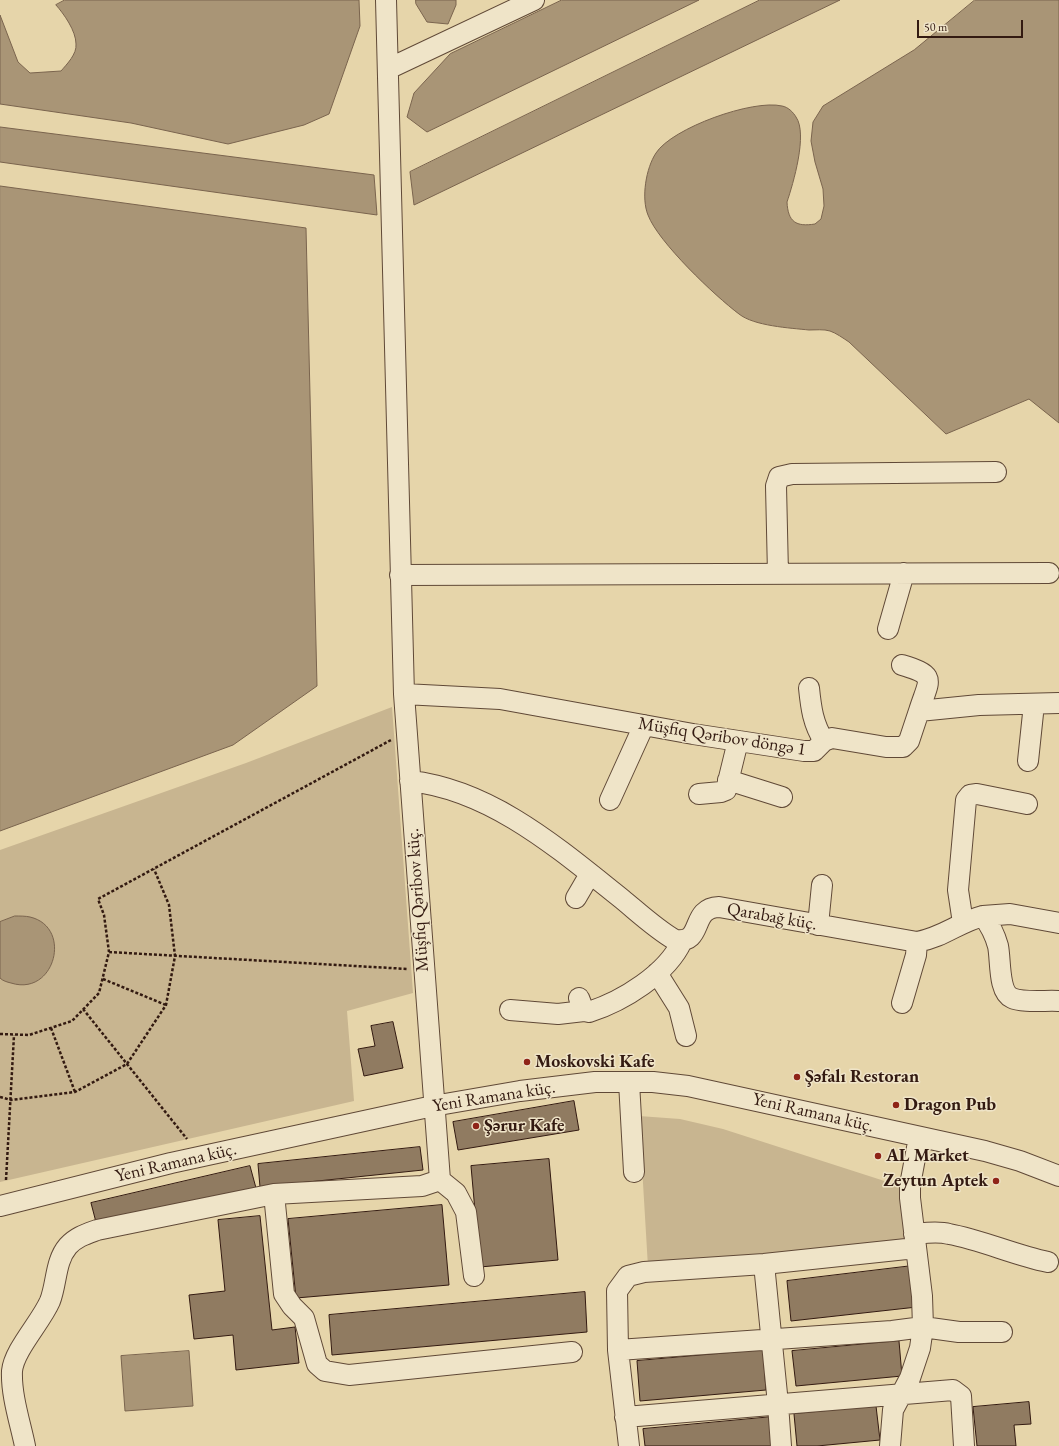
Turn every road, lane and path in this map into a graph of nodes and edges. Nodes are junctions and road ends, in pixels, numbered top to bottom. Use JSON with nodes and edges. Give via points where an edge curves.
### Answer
{"nodes":[{"id":1,"x":386,"y":0,"type":"edge"},
{"id":2,"x":534,"y":0,"type":"edge"},
{"id":3,"x":388,"y":69,"type":"junction"},
{"id":4,"x":996,"y":472,"type":"dead end"},
{"id":5,"x":904,"y":573,"type":"junction"},
{"id":6,"x":1049,"y":573,"type":"dead end"},
{"id":7,"x":778,"y":574,"type":"junction"},
{"id":8,"x":400,"y":575,"type":"junction"},
{"id":9,"x":888,"y":629,"type":"dead end"},
{"id":10,"x":902,"y":665,"type":"dead end"},
{"id":11,"x":809,"y":688,"type":"dead end"},
{"id":12,"x":404,"y":694,"type":"junction"},
{"id":13,"x":1059,"y":703,"type":"edge"},
{"id":14,"x":1034,"y":704,"type":"junction"},
{"id":15,"x":919,"y":711,"type":"junction"},
{"id":16,"x":644,"y":725,"type":"junction"},
{"id":17,"x":395,"y":738,"type":"dead end"},
{"id":18,"x":738,"y":741,"type":"junction"},
{"id":19,"x":824,"y":741,"type":"junction"},
{"id":20,"x":1028,"y":760,"type":"dead end"},
{"id":21,"x":728,"y":780,"type":"junction"},
{"id":22,"x":410,"y":781,"type":"junction"},
{"id":23,"x":699,"y":794,"type":"dead end"},
{"id":24,"x":782,"y":797,"type":"dead end"},
{"id":25,"x":610,"y":800,"type":"dead end"},
{"id":26,"x":1027,"y":804,"type":"dead end"},
{"id":27,"x":154,"y":869,"type":"junction"},
{"id":28,"x":590,"y":874,"type":"junction"},
{"id":29,"x":822,"y":886,"type":"dead end"},
{"id":30,"x":576,"y":898,"type":"dead end"},
{"id":31,"x":983,"y":916,"type":"junction"},
{"id":32,"x":1059,"y":922,"type":"edge"},
{"id":33,"x":963,"y":923,"type":"junction"},
{"id":34,"x":818,"y":925,"type":"junction"},
{"id":35,"x":682,"y":941,"type":"junction"},
{"id":36,"x":917,"y":942,"type":"junction"},
{"id":37,"x":109,"y":952,"type":"junction"},
{"id":38,"x":175,"y":956,"type":"junction"},
{"id":39,"x":411,"y":969,"type":"dead end"},
{"id":40,"x":657,"y":973,"type":"junction"},
{"id":41,"x":103,"y":979,"type":"junction"},
{"id":42,"x":1059,"y":1001,"type":"edge"},
{"id":43,"x":902,"y":1003,"type":"dead end"},
{"id":44,"x":166,"y":1005,"type":"junction"},
{"id":45,"x":83,"y":1009,"type":"junction"},
{"id":46,"x":510,"y":1010,"type":"dead end"},
{"id":47,"x":51,"y":1028,"type":"junction"},
{"id":48,"x":0,"y":1034,"type":"edge"},
{"id":49,"x":14,"y":1035,"type":"junction"},
{"id":50,"x":686,"y":1036,"type":"dead end"},
{"id":51,"x":127,"y":1064,"type":"junction"},
{"id":52,"x":629,"y":1082,"type":"junction"},
{"id":53,"x":76,"y":1092,"type":"junction"},
{"id":54,"x":0,"y":1097,"type":"edge"},
{"id":55,"x":11,"y":1100,"type":"junction"},
{"id":56,"x":433,"y":1106,"type":"junction"},
{"id":57,"x":919,"y":1137,"type":"junction"},
{"id":58,"x":186,"y":1139,"type":"dead end"},
{"id":59,"x":634,"y":1172,"type":"dead end"},
{"id":60,"x":1059,"y":1176,"type":"edge"},
{"id":61,"x":6,"y":1180,"type":"dead end"},
{"id":62,"x":440,"y":1180,"type":"junction"},
{"id":63,"x":274,"y":1194,"type":"junction"},
{"id":64,"x":0,"y":1206,"type":"edge"},
{"id":65,"x":915,"y":1241,"type":"junction"},
{"id":66,"x":1048,"y":1262,"type":"dead end"},
{"id":67,"x":764,"y":1264,"type":"junction"},
{"id":68,"x":474,"y":1276,"type":"dead end"},
{"id":69,"x":923,"y":1327,"type":"junction"},
{"id":70,"x":1002,"y":1332,"type":"dead end"},
{"id":71,"x":772,"y":1340,"type":"junction"},
{"id":72,"x":618,"y":1350,"type":"junction"},
{"id":73,"x":572,"y":1352,"type":"dead end"},
{"id":74,"x":900,"y":1395,"type":"junction"},
{"id":75,"x":778,"y":1404,"type":"junction"},
{"id":76,"x":625,"y":1417,"type":"junction"},
{"id":77,"x":25,"y":1446,"type":"edge"},
{"id":78,"x":629,"y":1446,"type":"edge"},
{"id":79,"x":781,"y":1446,"type":"edge"},
{"id":80,"x":890,"y":1446,"type":"edge"},
{"id":81,"x":964,"y":1446,"type":"edge"}],
"edges":[{"from":1,"to":3,"type":"street","name":"Müşfiq Qəribov küç."},
{"from":2,"to":3,"type":"street"},
{"from":3,"to":8,"type":"street","name":"Müşfiq Qəribov küç."},
{"from":4,"to":7,"type":"street","via":[[792,474],[779,477],[776,486]]},
{"from":5,"to":6,"type":"street"},
{"from":5,"to":7,"type":"street"},
{"from":5,"to":9,"type":"street"},
{"from":7,"to":8,"type":"street"},
{"from":8,"to":12,"type":"street","name":"Müşfiq Qəribov küç."},
{"from":10,"to":15,"type":"street","via":[[927,675],[928,682]]},
{"from":11,"to":19,"type":"street","via":[[813,719]]},
{"from":12,"to":16,"type":"street","name":"Müşfiq Qəribov döngə 1","via":[[500,699]]},
{"from":12,"to":22,"type":"street","name":"Müşfiq Qəribov küç."},
{"from":13,"to":14,"type":"street"},
{"from":14,"to":15,"type":"street","via":[[979,705]]},
{"from":14,"to":20,"type":"street"},
{"from":15,"to":19,"type":"street","name":"Müşfiq Qəribov döngə 1","via":[[909,741],[903,747],[886,747],[832,738]]},
{"from":16,"to":18,"type":"street","name":"Müşfiq Qəribov döngə 1"},
{"from":16,"to":25,"type":"street"},
{"from":17,"to":27,"type":"path"},
{"from":18,"to":19,"type":"street","name":"Müşfiq Qəribov döngə 1","via":[[804,751],[814,751]]},
{"from":18,"to":21,"type":"street"},
{"from":21,"to":23,"type":"street","via":[[726,790]]},
{"from":21,"to":24,"type":"street"},
{"from":22,"to":28,"type":"street","via":[[433,783],[463,793],[495,809],[534,832]]},
{"from":22,"to":56,"type":"street","name":"Müşfiq Qəribov küç."},
{"from":26,"to":33,"type":"street","via":[[977,794],[970,795],[966,800],[958,890]]},
{"from":27,"to":37,"type":"path","via":[[98,900],[104,915]]},
{"from":27,"to":38,"type":"path","via":[[169,905]]},
{"from":28,"to":30,"type":"street"},
{"from":28,"to":35,"type":"street","via":[[668,936]]},
{"from":29,"to":34,"type":"street"},
{"from":31,"to":32,"type":"street","name":"Qarabağ küç.","via":[[1010,914]]},
{"from":31,"to":33,"type":"street","name":"Qarabağ küç."},
{"from":31,"to":42,"type":"street","via":[[990,924],[998,946],[1003,988],[1007,995],[1014,999]]},
{"from":33,"to":36,"type":"street","name":"Qarabağ küç.","via":[[936,937]]},
{"from":34,"to":35,"type":"street","name":"Qarabağ küç.","via":[[711,907],[704,912],[692,935]]},
{"from":34,"to":36,"type":"street","name":"Qarabağ küç."},
{"from":35,"to":40,"type":"street","via":[[670,962]]},
{"from":36,"to":43,"type":"street","via":[[916,955]]},
{"from":37,"to":38,"type":"path"},
{"from":37,"to":41,"type":"path"},
{"from":38,"to":39,"type":"path"},
{"from":38,"to":44,"type":"path"},
{"from":40,"to":46,"type":"street","via":[[639,987],[597,1010],[589,1012],[582,1004],[558,1014]]},
{"from":40,"to":50,"type":"street","via":[[679,1008]]},
{"from":41,"to":44,"type":"path"},
{"from":41,"to":45,"type":"path","via":[[99,994]]},
{"from":44,"to":51,"type":"path"},
{"from":45,"to":47,"type":"path","via":[[72,1020]]},
{"from":45,"to":51,"type":"path"},
{"from":47,"to":49,"type":"path","via":[[29,1035]]},
{"from":47,"to":53,"type":"path"},
{"from":48,"to":49,"type":"path"},
{"from":49,"to":55,"type":"path"},
{"from":51,"to":53,"type":"path"},
{"from":51,"to":58,"type":"path"},
{"from":52,"to":56,"type":"street","name":"Yeni Ramana küç.","via":[[570,1084]]},
{"from":52,"to":57,"type":"street","name":"Yeni Ramana küç.","via":[[688,1086]]},
{"from":52,"to":59,"type":"street"},
{"from":53,"to":55,"type":"path"},
{"from":54,"to":55,"type":"path"},
{"from":55,"to":61,"type":"path"},
{"from":56,"to":62,"type":"street","name":"Müşfiq Qəribov küç."},
{"from":56,"to":64,"type":"street","name":"Yeni Ramana küç.","via":[[171,1163]]},
{"from":57,"to":60,"type":"street","name":"Yeni Ramana küç.","via":[[985,1151]]},
{"from":57,"to":65,"type":"street","via":[[910,1186]]},
{"from":62,"to":63,"type":"street","via":[[422,1186]]},
{"from":62,"to":68,"type":"street","via":[[456,1193],[466,1212]]},
{"from":63,"to":73,"type":"street","via":[[284,1294],[304,1318],[317,1364],[325,1371],[349,1375]]},
{"from":63,"to":77,"type":"street","via":[[97,1230],[79,1236],[67,1247],[58,1268],[50,1300],[16,1357],[12,1369]]},
{"from":65,"to":66,"type":"street","via":[[947,1233]]},
{"from":65,"to":67,"type":"street"},
{"from":65,"to":69,"type":"street"},
{"from":67,"to":71,"type":"street"},
{"from":67,"to":72,"type":"street","via":[[644,1272],[628,1276],[617,1291]]},
{"from":69,"to":70,"type":"street","via":[[959,1332]]},
{"from":69,"to":71,"type":"street"},
{"from":69,"to":74,"type":"street","via":[[920,1348],[912,1372]]},
{"from":71,"to":72,"type":"street"},
{"from":71,"to":75,"type":"street"},
{"from":72,"to":76,"type":"street"},
{"from":74,"to":75,"type":"street"},
{"from":74,"to":80,"type":"street","via":[[892,1410]]},
{"from":74,"to":81,"type":"street","via":[[952,1390],[961,1396]]},
{"from":75,"to":76,"type":"street"},
{"from":75,"to":79,"type":"street"},
{"from":76,"to":78,"type":"street"}]}
